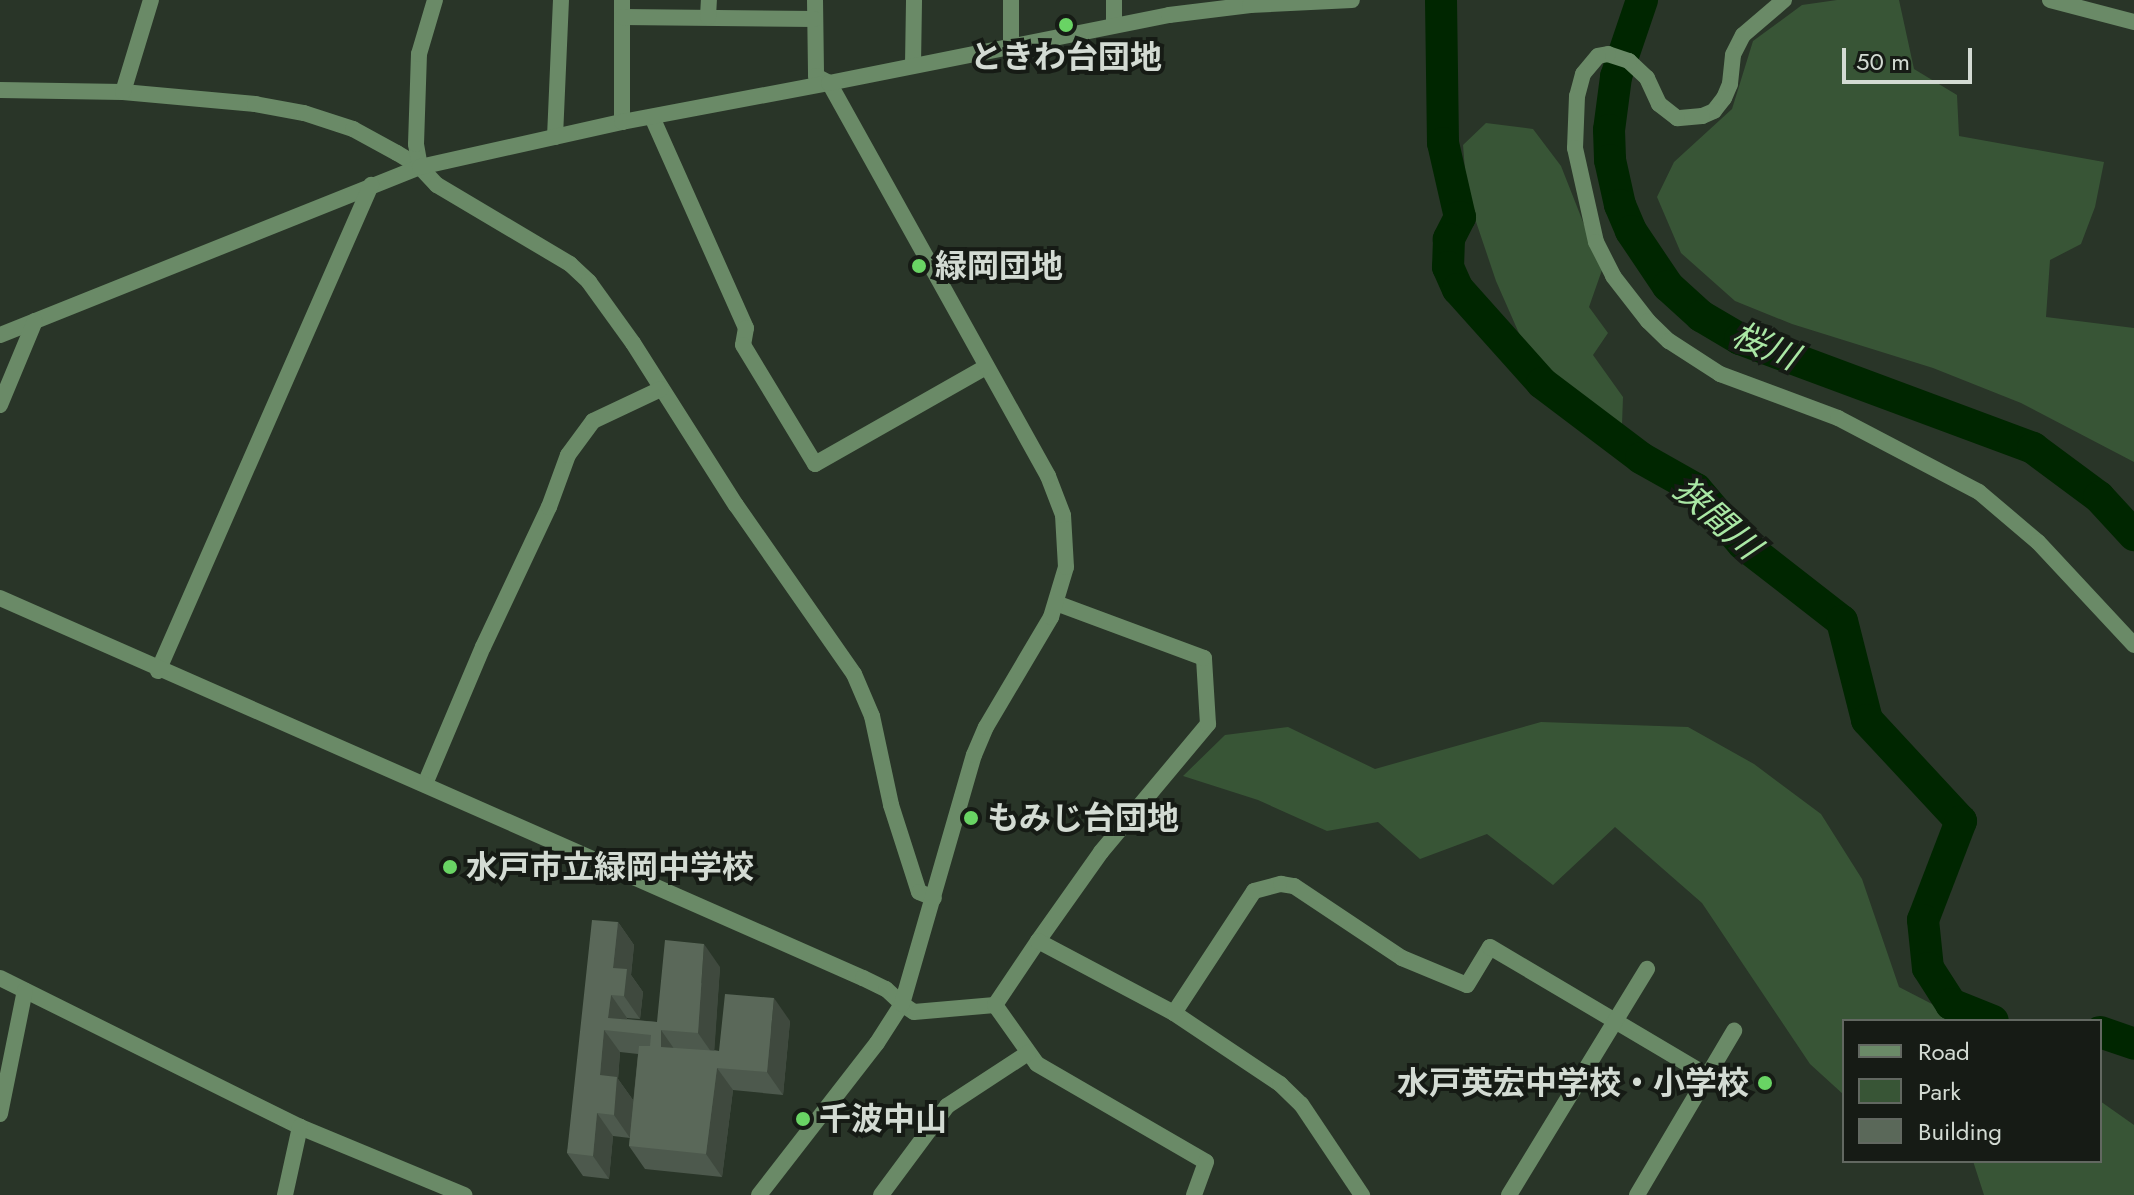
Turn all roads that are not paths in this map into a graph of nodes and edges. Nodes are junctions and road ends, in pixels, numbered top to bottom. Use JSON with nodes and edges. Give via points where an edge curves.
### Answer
{"nodes":[{"id":1,"x":151,"y":0,"type":"edge"},
{"id":2,"x":435,"y":0,"type":"edge"},
{"id":3,"x":561,"y":0,"type":"edge"},
{"id":4,"x":622,"y":0,"type":"edge"},
{"id":5,"x":815,"y":0,"type":"edge"},
{"id":6,"x":914,"y":0,"type":"edge"},
{"id":7,"x":1011,"y":0,"type":"edge"},
{"id":8,"x":1114,"y":0,"type":"edge"},
{"id":9,"x":1352,"y":0,"type":"edge"},
{"id":10,"x":1784,"y":0,"type":"edge"},
{"id":11,"x":2050,"y":0,"type":"edge"},
{"id":12,"x":1325,"y":1,"type":"edge"},
{"id":13,"x":1249,"y":2,"type":"edge"},
{"id":14,"x":708,"y":8,"type":"edge"},
{"id":15,"x":622,"y":17,"type":"junction"},
{"id":16,"x":814,"y":19,"type":"junction"},
{"id":17,"x":2134,"y":22,"type":"edge"},
{"id":18,"x":1114,"y":25,"type":"junction"},
{"id":19,"x":1011,"y":45,"type":"junction"},
{"id":20,"x":913,"y":65,"type":"junction"},
{"id":21,"x":829,"y":83,"type":"junction"},
{"id":22,"x":0,"y":90,"type":"edge"},
{"id":23,"x":123,"y":92,"type":"junction"},
{"id":24,"x":652,"y":117,"type":"junction"},
{"id":25,"x":622,"y":122,"type":"junction"},
{"id":26,"x":555,"y":137,"type":"junction"},
{"id":27,"x":420,"y":167,"type":"junction"},
{"id":28,"x":371,"y":185,"type":"junction"},
{"id":29,"x":35,"y":321,"type":"junction"},
{"id":30,"x":0,"y":335,"type":"edge"},
{"id":31,"x":986,"y":367,"type":"junction"},
{"id":32,"x":661,"y":389,"type":"junction"},
{"id":33,"x":0,"y":405,"type":"edge"},
{"id":34,"x":0,"y":598,"type":"edge"},
{"id":35,"x":1056,"y":603,"type":"junction"},
{"id":36,"x":2134,"y":645,"type":"edge"},
{"id":37,"x":158,"y":671,"type":"junction"},
{"id":38,"x":425,"y":784,"type":"junction"},
{"id":39,"x":934,"y":898,"type":"junction"},
{"id":40,"x":1038,"y":941,"type":"junction"},
{"id":41,"x":1647,"y":969,"type":"dead end"},
{"id":42,"x":0,"y":978,"type":"edge"},
{"id":43,"x":25,"y":990,"type":"junction"},
{"id":44,"x":902,"y":1004,"type":"junction"},
{"id":45,"x":995,"y":1005,"type":"junction"},
{"id":46,"x":1174,"y":1013,"type":"junction"},
{"id":47,"x":1615,"y":1020,"type":"junction"},
{"id":48,"x":1734,"y":1031,"type":"dead end"},
{"id":49,"x":1028,"y":1053,"type":"junction"},
{"id":50,"x":1708,"y":1076,"type":"junction"},
{"id":51,"x":0,"y":1114,"type":"edge"},
{"id":52,"x":300,"y":1127,"type":"junction"},
{"id":53,"x":285,"y":1195,"type":"edge"},
{"id":54,"x":464,"y":1195,"type":"edge"},
{"id":55,"x":759,"y":1195,"type":"edge"},
{"id":56,"x":881,"y":1195,"type":"edge"},
{"id":57,"x":1194,"y":1195,"type":"edge"},
{"id":58,"x":1362,"y":1195,"type":"edge"},
{"id":59,"x":1509,"y":1195,"type":"edge"},
{"id":60,"x":1637,"y":1195,"type":"edge"}],
"edges":[{"from":1,"to":23,"type":"street"},
{"from":2,"to":27,"type":"street","via":[[419,54]]},
{"from":3,"to":26,"type":"street"},
{"from":4,"to":15,"type":"street"},
{"from":5,"to":16,"type":"street"},
{"from":6,"to":20,"type":"street"},
{"from":7,"to":19,"type":"street"},
{"from":8,"to":18,"type":"street"},
{"from":9,"to":12,"type":"street"},
{"from":10,"to":36,"type":"street","via":[[1743,35],[1724,98],[1702,116],[1677,118],[1659,104],[1647,78],[1629,61],[1608,54],[1591,61],[1577,96],[1575,148],[1596,242],[1613,276],[1669,341],[1720,374],[1838,418],[1979,492],[2083,585]]},
{"from":11,"to":17,"type":"street"},
{"from":12,"to":13,"type":"street"},
{"from":13,"to":18,"type":"street"},
{"from":14,"to":15,"type":"street"},
{"from":14,"to":16,"type":"street"},
{"from":15,"to":25,"type":"street"},
{"from":16,"to":21,"type":"street","via":[[816,76]]},
{"from":18,"to":19,"type":"street"},
{"from":19,"to":20,"type":"street"},
{"from":20,"to":21,"type":"street"},
{"from":21,"to":24,"type":"street"},
{"from":21,"to":31,"type":"street"},
{"from":22,"to":23,"type":"street"},
{"from":23,"to":27,"type":"street","via":[[304,113],[353,129]]},
{"from":24,"to":25,"type":"street"},
{"from":24,"to":31,"type":"street","via":[[746,328],[743,345],[815,464]]},
{"from":25,"to":26,"type":"street"},
{"from":26,"to":27,"type":"street"},
{"from":27,"to":28,"type":"street"},
{"from":27,"to":32,"type":"street","via":[[437,185],[527,237],[589,282]]},
{"from":28,"to":29,"type":"street"},
{"from":28,"to":37,"type":"street"},
{"from":29,"to":30,"type":"street"},
{"from":29,"to":33,"type":"street"},
{"from":31,"to":35,"type":"street","via":[[1048,476],[1063,515],[1066,567]]},
{"from":32,"to":38,"type":"street","via":[[593,421],[568,455]]},
{"from":32,"to":39,"type":"street","via":[[866,695],[891,805],[919,892]]},
{"from":34,"to":37,"type":"street"},
{"from":35,"to":39,"type":"street","via":[[980,741]]},
{"from":35,"to":40,"type":"street","via":[[1204,658],[1208,724],[1101,852]]},
{"from":37,"to":38,"type":"street"},
{"from":38,"to":44,"type":"street","via":[[863,978]]},
{"from":39,"to":44,"type":"street"},
{"from":40,"to":45,"type":"street"},
{"from":40,"to":46,"type":"street"},
{"from":41,"to":47,"type":"street"},
{"from":42,"to":43,"type":"street"},
{"from":43,"to":51,"type":"street"},
{"from":43,"to":52,"type":"street"},
{"from":44,"to":45,"type":"street","via":[[914,1012]]},
{"from":44,"to":55,"type":"street"},
{"from":45,"to":49,"type":"street"},
{"from":46,"to":47,"type":"street","via":[[1254,891],[1281,884],[1294,886],[1431,973],[1467,985],[1490,947]]},
{"from":46,"to":58,"type":"street","via":[[1301,1104]]},
{"from":47,"to":50,"type":"street"},
{"from":47,"to":59,"type":"street"},
{"from":48,"to":50,"type":"street"},
{"from":49,"to":56,"type":"street","via":[[947,1106]]},
{"from":49,"to":57,"type":"street","via":[[1037,1064],[1206,1162]]},
{"from":50,"to":60,"type":"street"},
{"from":52,"to":53,"type":"street"},
{"from":52,"to":54,"type":"street"}]}
